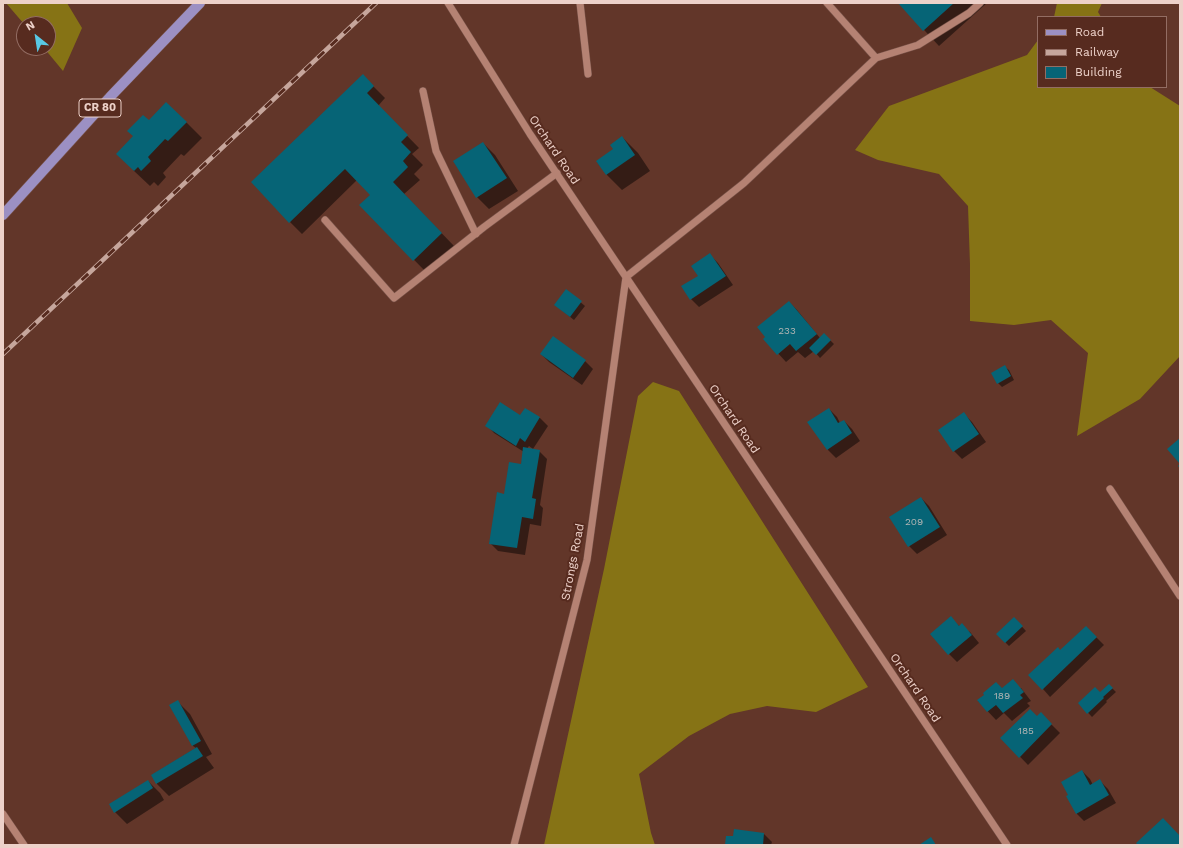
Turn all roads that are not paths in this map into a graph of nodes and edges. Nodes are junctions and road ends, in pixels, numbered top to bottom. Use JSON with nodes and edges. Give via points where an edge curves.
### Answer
{"nodes":[{"id":1,"x":200,"y":3,"type":"edge"},
{"id":2,"x":448,"y":3,"type":"edge"},
{"id":3,"x":580,"y":3,"type":"edge"},
{"id":4,"x":827,"y":3,"type":"edge"},
{"id":5,"x":980,"y":3,"type":"edge"},
{"id":6,"x":876,"y":58,"type":"junction"},
{"id":7,"x":588,"y":74,"type":"dead end"},
{"id":8,"x":423,"y":92,"type":"dead end"},
{"id":9,"x":557,"y":173,"type":"junction"},
{"id":10,"x":3,"y":215,"type":"edge"},
{"id":11,"x":325,"y":220,"type":"dead end"},
{"id":12,"x":476,"y":234,"type":"junction"},
{"id":13,"x":626,"y":277,"type":"junction"},
{"id":14,"x":1110,"y":489,"type":"dead end"},
{"id":15,"x":1180,"y":596,"type":"edge"},
{"id":16,"x":3,"y":814,"type":"edge"},
{"id":17,"x":24,"y":845,"type":"edge"},
{"id":18,"x":514,"y":845,"type":"edge"},
{"id":19,"x":1007,"y":845,"type":"edge"}],
"edges":[{"from":1,"to":10,"type":"main road","number":"CR 80"},
{"from":2,"to":9,"type":"street","name":"Orchard Road"},
{"from":3,"to":7,"type":"street"},
{"from":4,"to":6,"type":"street"},
{"from":5,"to":6,"type":"street","via":[[969,13],[918,45]]},
{"from":6,"to":13,"type":"street","via":[[744,183]]},
{"from":8,"to":12,"type":"street","via":[[436,151]]},
{"from":9,"to":12,"type":"street"},
{"from":9,"to":13,"type":"street","name":"Orchard Road"},
{"from":11,"to":12,"type":"street","via":[[394,298]]},
{"from":13,"to":18,"type":"street","name":"Strongs Road","via":[[587,560]]},
{"from":13,"to":19,"type":"street","name":"Orchard Road"},
{"from":14,"to":15,"type":"street"},
{"from":16,"to":17,"type":"street"}]}
